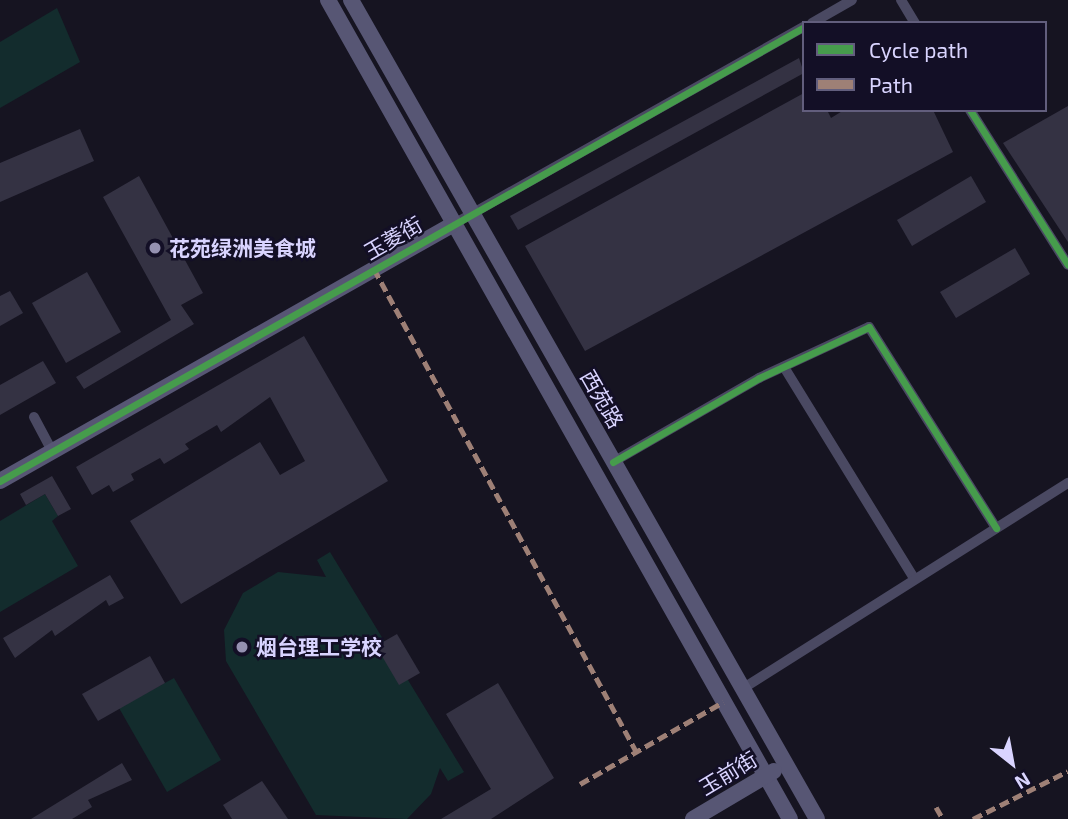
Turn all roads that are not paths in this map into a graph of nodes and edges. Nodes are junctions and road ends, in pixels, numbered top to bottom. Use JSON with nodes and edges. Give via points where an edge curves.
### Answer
{"nodes":[{"id":1,"x":328,"y":0,"type":"edge"},
{"id":2,"x":351,"y":0,"type":"edge"},
{"id":3,"x":852,"y":0,"type":"edge"},
{"id":4,"x":901,"y":0,"type":"edge"},
{"id":5,"x":815,"y":21,"type":"edge"},
{"id":6,"x":914,"y":21,"type":"edge"},
{"id":7,"x":802,"y":28,"type":"edge"},
{"id":8,"x":971,"y":112,"type":"edge"},
{"id":9,"x":472,"y":214,"type":"junction"},
{"id":10,"x":452,"y":225,"type":"junction"},
{"id":11,"x":1068,"y":265,"type":"edge"},
{"id":12,"x":784,"y":367,"type":"junction"},
{"id":13,"x":34,"y":416,"type":"dead end"},
{"id":14,"x":53,"y":452,"type":"junction"},
{"id":15,"x":613,"y":462,"type":"junction"},
{"id":16,"x":0,"y":481,"type":"edge"},
{"id":17,"x":1068,"y":483,"type":"edge"},
{"id":18,"x":996,"y":528,"type":"junction"},
{"id":19,"x":914,"y":578,"type":"junction"},
{"id":20,"x":742,"y":689,"type":"junction"},
{"id":21,"x":785,"y":764,"type":"junction"},
{"id":22,"x":765,"y":776,"type":"junction"},
{"id":23,"x":692,"y":819,"type":"edge"},
{"id":24,"x":790,"y":819,"type":"edge"},
{"id":25,"x":817,"y":819,"type":"edge"}],
"edges":[{"from":1,"to":10,"type":"main road"},
{"from":2,"to":9,"type":"main road","name":"西苑路"},
{"from":3,"to":5,"type":"street"},
{"from":4,"to":6,"type":"street"},
{"from":7,"to":9,"type":"street","name":"玉菱街"},
{"from":8,"to":11,"type":"street"},
{"from":9,"to":10,"type":"street","name":"玉菱街"},
{"from":9,"to":15,"type":"main road","name":"西苑路"},
{"from":10,"to":14,"type":"main road","name":"玉菱街"},
{"from":10,"to":22,"type":"main road"},
{"from":12,"to":15,"type":"street"},
{"from":12,"to":18,"type":"street","via":[[869,327]]},
{"from":12,"to":19,"type":"street"},
{"from":13,"to":14,"type":"street"},
{"from":14,"to":16,"type":"main road","name":"玉菱街"},
{"from":15,"to":20,"type":"main road","name":"西苑路"},
{"from":17,"to":18,"type":"street"},
{"from":18,"to":19,"type":"street"},
{"from":19,"to":20,"type":"street"},
{"from":20,"to":21,"type":"main road","name":"西苑路"},
{"from":21,"to":22,"type":"main road","name":"玉前街"},
{"from":21,"to":25,"type":"main road","name":"西苑路"},
{"from":22,"to":23,"type":"main road","name":"玉前街"},
{"from":22,"to":24,"type":"main road"}]}
